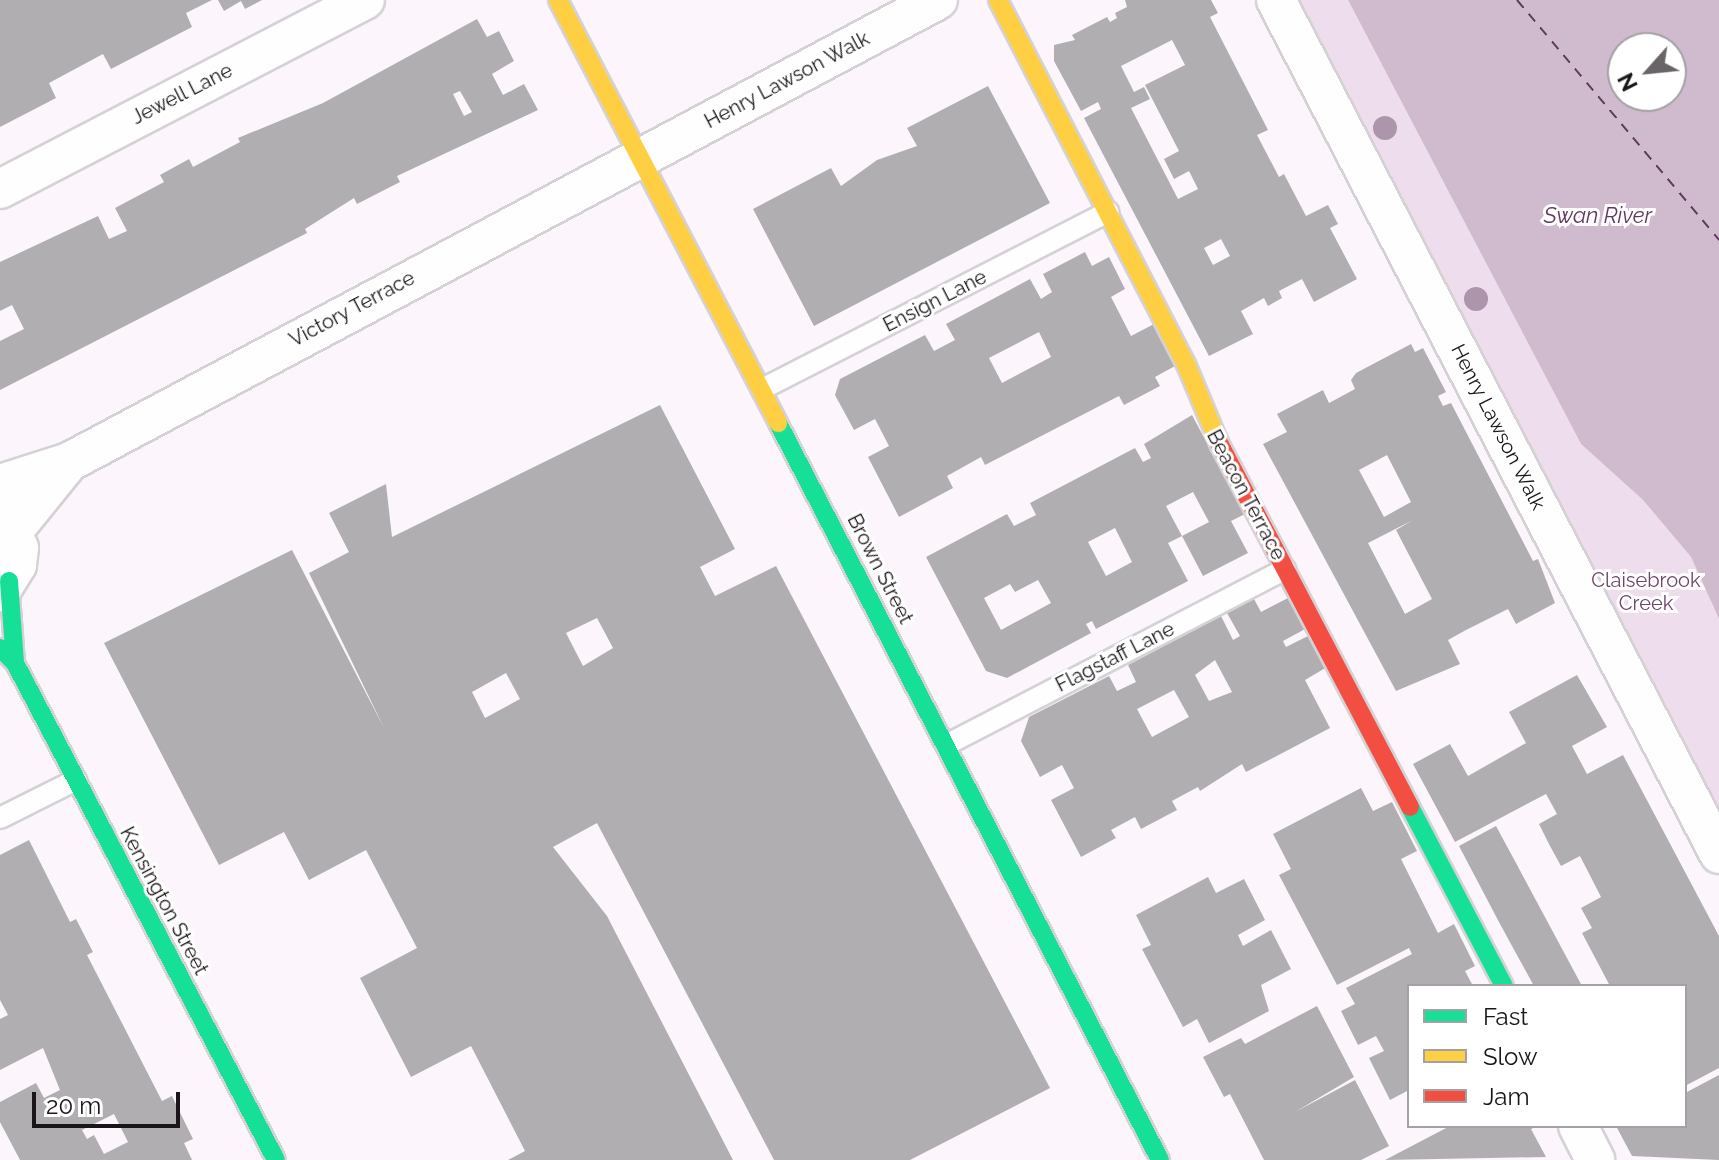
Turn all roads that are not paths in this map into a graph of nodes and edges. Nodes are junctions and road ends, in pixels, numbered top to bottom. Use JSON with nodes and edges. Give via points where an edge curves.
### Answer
{"nodes":[{"id":1,"x":365,"y":0,"type":"edge"},
{"id":2,"x":558,"y":0,"type":"edge"},
{"id":3,"x":938,"y":0,"type":"edge"},
{"id":4,"x":998,"y":0,"type":"edge"},
{"id":5,"x":1276,"y":0,"type":"edge"},
{"id":6,"x":636,"y":159,"type":"junction"},
{"id":7,"x":0,"y":189,"type":"edge"},
{"id":8,"x":1108,"y":212,"type":"junction"},
{"id":9,"x":762,"y":389,"type":"junction"},
{"id":10,"x":69,"y":462,"type":"junction"},
{"id":11,"x":0,"y":484,"type":"edge"},
{"id":12,"x":7,"y":520,"type":"edge"},
{"id":13,"x":1285,"y":569,"type":"junction"},
{"id":14,"x":5,"y":586,"type":"edge"},
{"id":15,"x":0,"y":648,"type":"edge"},
{"id":16,"x":15,"y":663,"type":"junction"},
{"id":17,"x":946,"y":745,"type":"junction"},
{"id":18,"x":76,"y":780,"type":"junction"},
{"id":19,"x":0,"y":818,"type":"edge"},
{"id":20,"x":1719,"y":854,"type":"edge"},
{"id":21,"x":1503,"y":984,"type":"edge"},
{"id":22,"x":1579,"y":1128,"type":"edge"},
{"id":23,"x":276,"y":1160,"type":"edge"},
{"id":24,"x":1160,"y":1160,"type":"edge"},
{"id":25,"x":1595,"y":1160,"type":"edge"}],
"edges":[{"from":1,"to":7,"type":"street","name":"Jewell Lane"},
{"from":2,"to":6,"type":"street","name":"Brown Street"},
{"from":3,"to":6,"type":"street","name":"Henry Lawson Walk"},
{"from":4,"to":8,"type":"street","name":"Beacon Terrace"},
{"from":5,"to":20,"type":"street","name":"Henry Lawson Walk"},
{"from":6,"to":9,"type":"street","name":"Brown Street"},
{"from":6,"to":10,"type":"street","name":"Victory Terrace"},
{"from":8,"to":9,"type":"lane","name":"Ensign Lane"},
{"from":8,"to":13,"type":"street","name":"Beacon Terrace"},
{"from":9,"to":17,"type":"street","name":"Brown Street"},
{"from":10,"to":11,"type":"street","name":"Victory Terrace"},
{"from":10,"to":12,"type":"street","name":"Victory Terrace"},
{"from":12,"to":14,"type":"street","via":[[19,548]]},
{"from":13,"to":17,"type":"lane","name":"Flagstaff Lane"},
{"from":13,"to":21,"type":"street","name":"Beacon Terrace"},
{"from":14,"to":16,"type":"street","name":"Kensington Street"},
{"from":15,"to":16,"type":"street","name":"Kensington Street"},
{"from":16,"to":18,"type":"street","name":"Kensington Street"},
{"from":17,"to":24,"type":"street","name":"Brown Street"},
{"from":18,"to":19,"type":"lane"},
{"from":18,"to":23,"type":"street","name":"Kensington Street"},
{"from":22,"to":25,"type":"street"}]}
